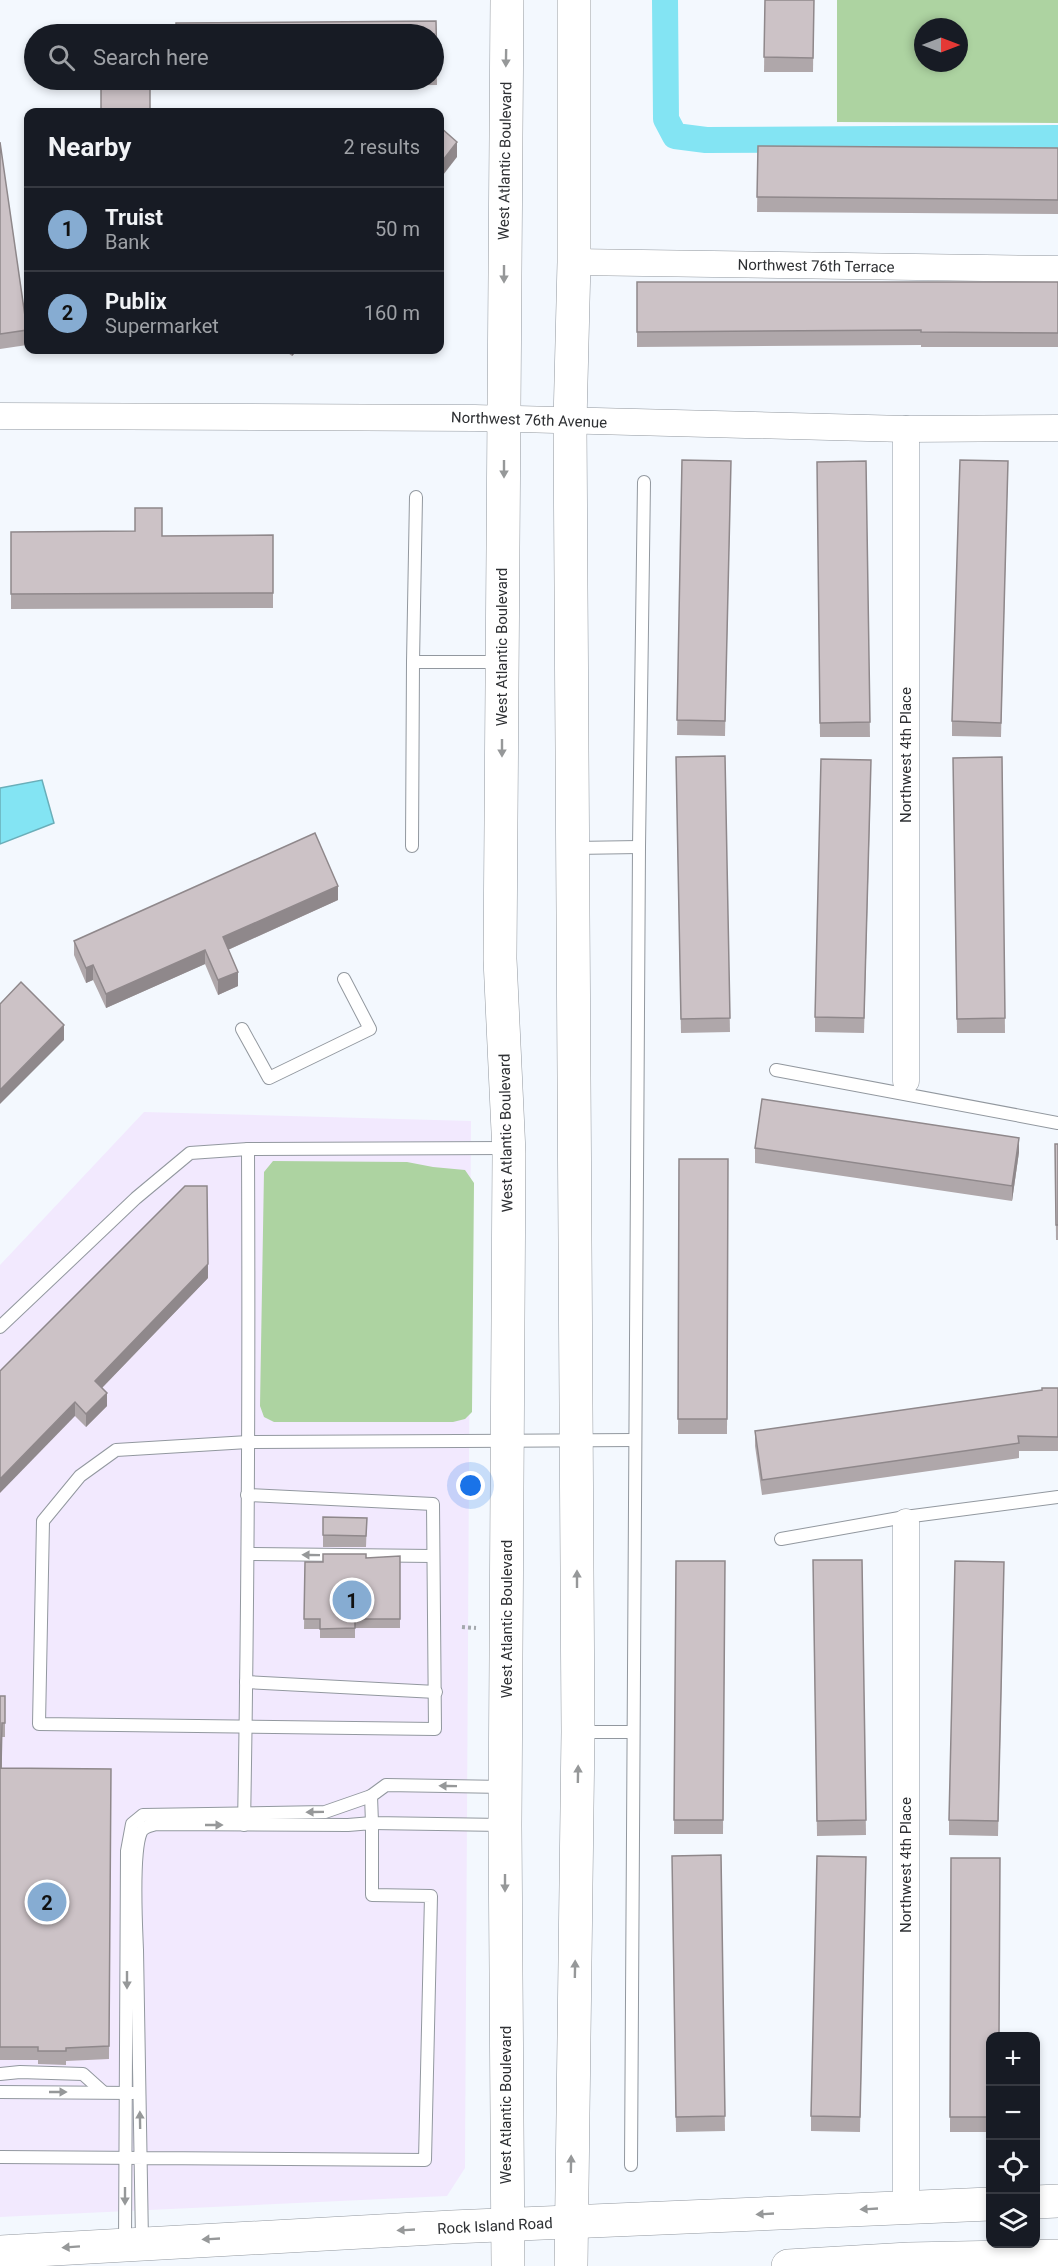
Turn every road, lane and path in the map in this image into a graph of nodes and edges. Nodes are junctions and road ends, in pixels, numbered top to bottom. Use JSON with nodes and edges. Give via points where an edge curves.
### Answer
{"nodes":[{"id":1,"x":507,"y":0,"type":"edge"},
{"id":2,"x":574,"y":0,"type":"edge"},
{"id":3,"x":574,"y":262,"type":"junction"},
{"id":4,"x":1058,"y":269,"type":"edge"},
{"id":5,"x":0,"y":416,"type":"edge"},
{"id":6,"x":504,"y":419,"type":"junction"},
{"id":7,"x":570,"y":422,"type":"junction"},
{"id":8,"x":1058,"y":428,"type":"edge"},
{"id":9,"x":906,"y":429,"type":"junction"},
{"id":10,"x":644,"y":482,"type":"dead end"},
{"id":11,"x":416,"y":497,"type":"dead end"},
{"id":12,"x":413,"y":662,"type":"junction"},
{"id":13,"x":502,"y":662,"type":"junction"},
{"id":14,"x":412,"y":846,"type":"dead end"},
{"id":15,"x":639,"y":847,"type":"junction"},
{"id":16,"x":572,"y":849,"type":"junction"},
{"id":17,"x":344,"y":979,"type":"dead end"},
{"id":18,"x":242,"y":1029,"type":"dead end"},
{"id":19,"x":776,"y":1070,"type":"dead end"},
{"id":20,"x":906,"y":1088,"type":"junction"},
{"id":21,"x":1058,"y":1123,"type":"edge"},
{"id":22,"x":508,"y":1148,"type":"dead end"},
{"id":23,"x":248,"y":1149,"type":"junction"},
{"id":24,"x":0,"y":1327,"type":"edge"},
{"id":25,"x":576,"y":1440,"type":"junction"},
{"id":26,"x":635,"y":1440,"type":"junction"},
{"id":27,"x":508,"y":1441,"type":"junction"},
{"id":28,"x":248,"y":1443,"type":"junction"},
{"id":29,"x":247,"y":1495,"type":"junction"},
{"id":30,"x":1058,"y":1497,"type":"edge"},
{"id":31,"x":905,"y":1519,"type":"junction"},
{"id":32,"x":781,"y":1539,"type":"dead end"},
{"id":33,"x":248,"y":1554,"type":"junction"},
{"id":34,"x":432,"y":1556,"type":"junction"},
{"id":35,"x":462,"y":1627,"type":"dead end"},
{"id":36,"x":476,"y":1628,"type":"dead end"},
{"id":37,"x":246,"y":1682,"type":"junction"},
{"id":38,"x":436,"y":1692,"type":"junction"},
{"id":39,"x":244,"y":1726,"type":"junction"},
{"id":40,"x":578,"y":1732,"type":"junction"},
{"id":41,"x":633,"y":1732,"type":"junction"},
{"id":42,"x":506,"y":1787,"type":"junction"},
{"id":43,"x":371,"y":1796,"type":"junction"},
{"id":44,"x":372,"y":1823,"type":"junction"},
{"id":45,"x":244,"y":1825,"type":"junction"},
{"id":46,"x":505,"y":1825,"type":"junction"},
{"id":47,"x":0,"y":2073,"type":"edge"},
{"id":48,"x":0,"y":2092,"type":"edge"},
{"id":49,"x":103,"y":2092,"type":"junction"},
{"id":50,"x":133,"y":2093,"type":"dead end"},
{"id":51,"x":0,"y":2157,"type":"edge"},
{"id":52,"x":631,"y":2165,"type":"dead end"},
{"id":53,"x":1058,"y":2201,"type":"edge"},
{"id":54,"x":1040,"y":2202,"type":"edge"},
{"id":55,"x":986,"y":2204,"type":"edge"},
{"id":56,"x":906,"y":2208,"type":"junction"},
{"id":57,"x":571,"y":2222,"type":"junction"},
{"id":58,"x":506,"y":2225,"type":"junction"},
{"id":59,"x":134,"y":2243,"type":"junction"},
{"id":60,"x":0,"y":2252,"type":"edge"},
{"id":61,"x":1058,"y":2256,"type":"edge"},
{"id":62,"x":508,"y":2266,"type":"edge"},
{"id":63,"x":571,"y":2266,"type":"edge"},
{"id":64,"x":788,"y":2266,"type":"edge"}],
"edges":[{"from":1,"to":6,"type":"main road","name":"West Atlantic Boulevard","one_way":true},
{"from":2,"to":3,"type":"main road"},
{"from":3,"to":4,"type":"street","name":"Northwest 76th Terrace"},
{"from":3,"to":7,"type":"main road"},
{"from":5,"to":6,"type":"street","name":"Northwest 76th Avenue"},
{"from":6,"to":7,"type":"street","name":"Northwest 76th Avenue"},
{"from":6,"to":13,"type":"main road","name":"West Atlantic Boulevard","one_way":true},
{"from":7,"to":9,"type":"street","name":"Northwest 76th Avenue"},
{"from":7,"to":16,"type":"main road"},
{"from":8,"to":9,"type":"street","name":"Northwest 76th Avenue"},
{"from":9,"to":20,"type":"street","name":"Northwest 4th Place"},
{"from":10,"to":15,"type":"lane"},
{"from":11,"to":12,"type":"lane"},
{"from":12,"to":13,"type":"lane"},
{"from":12,"to":14,"type":"lane"},
{"from":13,"to":27,"type":"main road","name":"West Atlantic Boulevard","one_way":true,"via":[[500,959],[509,1153]]},
{"from":15,"to":16,"type":"lane"},
{"from":15,"to":26,"type":"lane"},
{"from":16,"to":25,"type":"main road"},
{"from":17,"to":18,"type":"lane","via":[[370,1029],[268,1078]]},
{"from":19,"to":20,"type":"lane"},
{"from":20,"to":21,"type":"lane"},
{"from":22,"to":23,"type":"lane"},
{"from":23,"to":24,"type":"lane","via":[[190,1153],[135,1198]]},
{"from":23,"to":28,"type":"lane"},
{"from":25,"to":26,"type":"lane"},
{"from":25,"to":27,"type":"lane"},
{"from":40,"to":25,"type":"main road","one_way":true},
{"from":26,"to":41,"type":"lane"},
{"from":27,"to":28,"type":"lane"},
{"from":27,"to":42,"type":"main road","name":"West Atlantic Boulevard"},
{"from":28,"to":29,"type":"lane"},
{"from":28,"to":39,"type":"lane","via":[[116,1450],[80,1476],[43,1521],[39,1724]]},
{"from":29,"to":33,"type":"lane"},
{"from":29,"to":34,"type":"lane","via":[[433,1504]]},
{"from":30,"to":31,"type":"lane"},
{"from":31,"to":32,"type":"lane"},
{"from":31,"to":56,"type":"street","name":"Northwest 4th Place"},
{"from":34,"to":33,"type":"lane","one_way":true},
{"from":33,"to":37,"type":"lane"},
{"from":34,"to":38,"type":"lane"},
{"from":35,"to":36,"type":"path"},
{"from":37,"to":38,"type":"lane"},
{"from":37,"to":39,"type":"lane"},
{"from":38,"to":39,"type":"lane","via":[[435,1729]]},
{"from":39,"to":45,"type":"lane"},
{"from":40,"to":41,"type":"lane"},
{"from":57,"to":40,"type":"main road","one_way":true},
{"from":41,"to":52,"type":"lane"},
{"from":42,"to":43,"type":"lane","one_way":true,"via":[[386,1785]]},
{"from":42,"to":46,"type":"main road","name":"West Atlantic Boulevard"},
{"from":43,"to":44,"type":"lane"},
{"from":43,"to":59,"type":"lane","one_way":true,"via":[[325,1812],[143,1815],[132,1824],[128,1851]]},
{"from":44,"to":45,"type":"lane"},
{"from":44,"to":46,"type":"lane"},
{"from":44,"to":51,"type":"lane","via":[[372,1895],[431,1896],[425,2160]]},
{"from":59,"to":45,"type":"lane","one_way":true,"via":[[138,1843],[142,1830],[156,1824]]},
{"from":46,"to":58,"type":"main road","name":"West Atlantic Boulevard","one_way":true},
{"from":47,"to":49,"type":"lane","via":[[83,2074]]},
{"from":48,"to":49,"type":"lane","one_way":true},
{"from":49,"to":50,"type":"lane"},
{"from":53,"to":54,"type":"main road"},
{"from":55,"to":56,"type":"main road","name":"Rock Island Road"},
{"from":56,"to":57,"type":"main road","name":"Rock Island Road","one_way":true},
{"from":57,"to":58,"type":"main road","name":"Rock Island Road"},
{"from":57,"to":63,"type":"main road"},
{"from":58,"to":59,"type":"main road","name":"Rock Island Road","one_way":true},
{"from":58,"to":62,"type":"main road","name":"West Atlantic Boulevard"},
{"from":59,"to":60,"type":"main road","name":"Rock Island Road","one_way":true},
{"from":61,"to":64,"type":"main road"}]}
